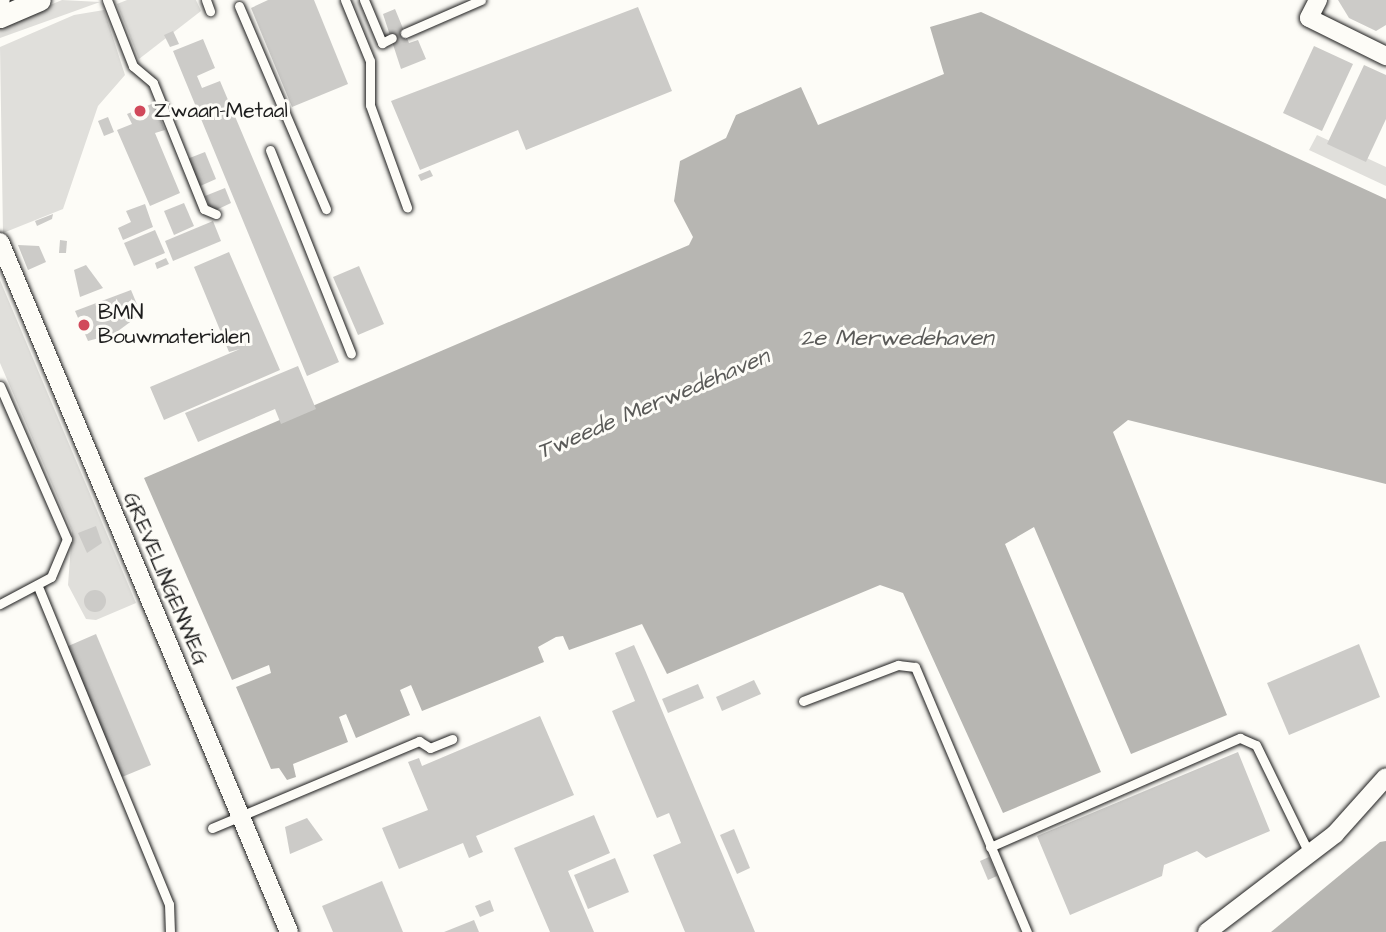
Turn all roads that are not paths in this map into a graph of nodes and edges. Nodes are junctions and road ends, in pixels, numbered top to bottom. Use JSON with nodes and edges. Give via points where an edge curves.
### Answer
{"nodes":[{"id":1,"x":40,"y":0,"type":"edge"},
{"id":2,"x":107,"y":0,"type":"edge"},
{"id":3,"x":206,"y":0,"type":"edge"},
{"id":4,"x":345,"y":0,"type":"edge"},
{"id":5,"x":363,"y":0,"type":"edge"},
{"id":6,"x":481,"y":0,"type":"edge"},
{"id":7,"x":1318,"y":0,"type":"edge"},
{"id":8,"x":239,"y":6,"type":"dead end"},
{"id":9,"x":210,"y":11,"type":"dead end"},
{"id":10,"x":0,"y":16,"type":"edge"},
{"id":11,"x":405,"y":33,"type":"dead end"},
{"id":12,"x":392,"y":38,"type":"dead end"},
{"id":13,"x":1386,"y":56,"type":"edge"},
{"id":14,"x":270,"y":150,"type":"dead end"},
{"id":15,"x":407,"y":207,"type":"dead end"},
{"id":16,"x":326,"y":209,"type":"dead end"},
{"id":17,"x":216,"y":214,"type":"dead end"},
{"id":18,"x":0,"y":242,"type":"edge"},
{"id":19,"x":351,"y":354,"type":"dead end"},
{"id":20,"x":0,"y":386,"type":"edge"},
{"id":21,"x":39,"y":589,"type":"junction"},
{"id":22,"x":0,"y":604,"type":"edge"},
{"id":23,"x":803,"y":701,"type":"dead end"},
{"id":24,"x":452,"y":739,"type":"dead end"},
{"id":25,"x":1386,"y":777,"type":"edge"},
{"id":26,"x":239,"y":815,"type":"junction"},
{"id":27,"x":212,"y":828,"type":"dead end"},
{"id":28,"x":990,"y":847,"type":"junction"},
{"id":29,"x":1309,"y":853,"type":"junction"},
{"id":30,"x":170,"y":932,"type":"edge"},
{"id":31,"x":289,"y":932,"type":"edge"},
{"id":32,"x":1027,"y":932,"type":"edge"},
{"id":33,"x":1208,"y":932,"type":"edge"}],
"edges":[{"from":1,"to":10,"type":"street"},
{"from":2,"to":17,"type":"lane","via":[[133,66],[153,83],[204,209]]},
{"from":3,"to":9,"type":"lane"},
{"from":4,"to":15,"type":"lane","via":[[370,61],[370,105]]},
{"from":5,"to":12,"type":"lane","via":[[382,43]]},
{"from":6,"to":11,"type":"lane"},
{"from":7,"to":13,"type":"street","via":[[1310,18]]},
{"from":8,"to":16,"type":"lane"},
{"from":14,"to":19,"type":"lane"},
{"from":18,"to":26,"type":"street","name":"GREVELINGENWEG"},
{"from":20,"to":21,"type":"lane","via":[[67,539],[62,559]]},
{"from":21,"to":22,"type":"lane"},
{"from":21,"to":30,"type":"lane","via":[[169,904]]},
{"from":23,"to":28,"type":"lane","via":[[898,665],[915,667]]},
{"from":24,"to":26,"type":"lane","via":[[430,748],[419,741]]},
{"from":25,"to":29,"type":"street"},
{"from":26,"to":27,"type":"lane"},
{"from":26,"to":31,"type":"street","name":"GREVELINGENWEG"},
{"from":28,"to":29,"type":"lane","via":[[1240,738],[1256,745]]},
{"from":28,"to":32,"type":"lane"},
{"from":29,"to":33,"type":"street"}]}
